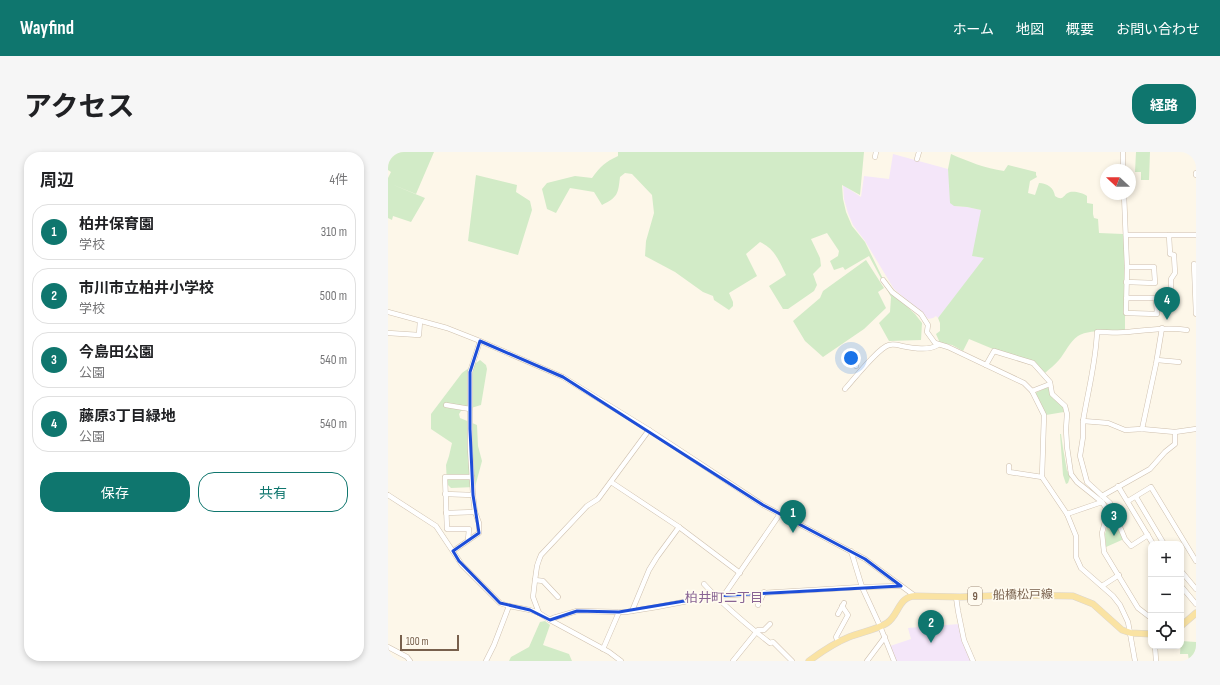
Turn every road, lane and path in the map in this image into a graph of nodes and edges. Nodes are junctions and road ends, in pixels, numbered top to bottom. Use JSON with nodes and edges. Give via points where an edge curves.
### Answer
{"nodes":[{"id":1,"x":919,"y":152,"type":"edge"},
{"id":2,"x":1123,"y":152,"type":"edge"},
{"id":3,"x":917,"y":159,"type":"dead end"},
{"id":4,"x":1123,"y":164,"type":"edge"},
{"id":5,"x":1124,"y":200,"type":"edge"},
{"id":6,"x":1126,"y":235,"type":"junction"},
{"id":7,"x":1169,"y":235,"type":"junction"},
{"id":8,"x":1196,"y":235,"type":"edge"},
{"id":9,"x":1194,"y":264,"type":"dead end"},
{"id":10,"x":1127,"y":267,"type":"junction"},
{"id":11,"x":883,"y":280,"type":"dead end"},
{"id":12,"x":1126,"y":282,"type":"junction"},
{"id":13,"x":1171,"y":289,"type":"dead end"},
{"id":14,"x":1196,"y":292,"type":"edge"},
{"id":15,"x":1126,"y":298,"type":"junction"},
{"id":16,"x":388,"y":312,"type":"edge"},
{"id":17,"x":1196,"y":314,"type":"edge"},
{"id":18,"x":420,"y":321,"type":"junction"},
{"id":19,"x":1162,"y":328,"type":"junction"},
{"id":20,"x":1187,"y":330,"type":"dead end"},
{"id":21,"x":388,"y":333,"type":"edge"},
{"id":22,"x":480,"y":341,"type":"junction"},
{"id":23,"x":938,"y":345,"type":"junction"},
{"id":24,"x":848,"y":352,"type":"dead end"},
{"id":25,"x":1157,"y":360,"type":"junction"},
{"id":26,"x":1179,"y":362,"type":"dead end"},
{"id":27,"x":986,"y":365,"type":"junction"},
{"id":28,"x":856,"y":366,"type":"dead end"},
{"id":29,"x":1050,"y":384,"type":"junction"},
{"id":30,"x":845,"y":389,"type":"dead end"},
{"id":31,"x":1032,"y":391,"type":"junction"},
{"id":32,"x":446,"y":405,"type":"dead end"},
{"id":33,"x":470,"y":409,"type":"junction"},
{"id":34,"x":1083,"y":420,"type":"junction"},
{"id":35,"x":1142,"y":429,"type":"junction"},
{"id":36,"x":1196,"y":429,"type":"edge"},
{"id":37,"x":649,"y":430,"type":"junction"},
{"id":38,"x":1175,"y":432,"type":"junction"},
{"id":39,"x":1009,"y":466,"type":"dead end"},
{"id":40,"x":472,"y":477,"type":"junction"},
{"id":41,"x":1042,"y":477,"type":"junction"},
{"id":42,"x":611,"y":482,"type":"junction"},
{"id":43,"x":1118,"y":486,"type":"junction"},
{"id":44,"x":445,"y":494,"type":"junction"},
{"id":45,"x":388,"y":495,"type":"edge"},
{"id":46,"x":473,"y":495,"type":"junction"},
{"id":47,"x":1102,"y":496,"type":"junction"},
{"id":48,"x":1136,"y":497,"type":"junction"},
{"id":49,"x":1128,"y":501,"type":"junction"},
{"id":50,"x":1102,"y":502,"type":"junction"},
{"id":51,"x":446,"y":512,"type":"junction"},
{"id":52,"x":475,"y":512,"type":"junction"},
{"id":53,"x":780,"y":514,"type":"junction"},
{"id":54,"x":1067,"y":514,"type":"junction"},
{"id":55,"x":1118,"y":521,"type":"junction"},
{"id":56,"x":1105,"y":523,"type":"junction"},
{"id":57,"x":679,"y":527,"type":"junction"},
{"id":58,"x":1148,"y":535,"type":"junction"},
{"id":59,"x":468,"y":540,"type":"junction"},
{"id":60,"x":1152,"y":541,"type":"edge"},
{"id":61,"x":1162,"y":541,"type":"edge"},
{"id":62,"x":453,"y":551,"type":"junction"},
{"id":63,"x":851,"y":551,"type":"junction"},
{"id":64,"x":1196,"y":562,"type":"edge"},
{"id":65,"x":740,"y":573,"type":"junction"},
{"id":66,"x":1119,"y":575,"type":"junction"},
{"id":67,"x":1184,"y":575,"type":"edge"},
{"id":68,"x":534,"y":580,"type":"junction"},
{"id":69,"x":704,"y":584,"type":"dead end"},
{"id":70,"x":900,"y":586,"type":"junction"},
{"id":71,"x":1102,"y":586,"type":"junction"},
{"id":72,"x":862,"y":587,"type":"junction"},
{"id":73,"x":1184,"y":589,"type":"edge"},
{"id":74,"x":1196,"y":589,"type":"edge"},
{"id":75,"x":764,"y":592,"type":"junction"},
{"id":76,"x":724,"y":595,"type":"junction"},
{"id":77,"x":558,"y":596,"type":"dead end"},
{"id":78,"x":714,"y":596,"type":"junction"},
{"id":79,"x":914,"y":596,"type":"junction"},
{"id":80,"x":956,"y":597,"type":"junction"},
{"id":81,"x":1194,"y":597,"type":"edge"},
{"id":82,"x":1196,"y":604,"type":"edge"},
{"id":83,"x":758,"y":605,"type":"dead end"},
{"id":84,"x":510,"y":606,"type":"junction"},
{"id":85,"x":632,"y":611,"type":"junction"},
{"id":86,"x":619,"y":612,"type":"junction"},
{"id":87,"x":539,"y":613,"type":"junction"},
{"id":88,"x":1196,"y":613,"type":"edge"},
{"id":89,"x":838,"y":614,"type":"dead end"},
{"id":90,"x":1148,"y":616,"type":"edge"},
{"id":91,"x":550,"y":620,"type":"junction"},
{"id":92,"x":1184,"y":623,"type":"edge"},
{"id":93,"x":770,"y":624,"type":"dead end"},
{"id":94,"x":880,"y":626,"type":"junction"},
{"id":95,"x":756,"y":633,"type":"junction"},
{"id":96,"x":1131,"y":633,"type":"junction"},
{"id":97,"x":1148,"y":634,"type":"edge"},
{"id":98,"x":885,"y":637,"type":"junction"},
{"id":99,"x":838,"y":642,"type":"junction"},
{"id":100,"x":388,"y":647,"type":"edge"},
{"id":101,"x":603,"y":649,"type":"junction"},
{"id":102,"x":1155,"y":649,"type":"edge"},
{"id":103,"x":1196,"y":658,"type":"edge"},
{"id":104,"x":410,"y":661,"type":"edge"},
{"id":105,"x":486,"y":661,"type":"edge"},
{"id":106,"x":621,"y":661,"type":"edge"},
{"id":107,"x":733,"y":661,"type":"edge"},
{"id":108,"x":792,"y":661,"type":"edge"},
{"id":109,"x":808,"y":661,"type":"edge"},
{"id":110,"x":867,"y":661,"type":"edge"},
{"id":111,"x":894,"y":661,"type":"edge"},
{"id":112,"x":973,"y":661,"type":"edge"},
{"id":113,"x":1135,"y":661,"type":"edge"},
{"id":114,"x":1156,"y":661,"type":"edge"},
{"id":115,"x":1194,"y":661,"type":"edge"}],
"edges":[{"from":1,"to":3,"type":"street"},
{"from":2,"to":4,"type":"street"},
{"from":5,"to":6,"type":"street"},
{"from":6,"to":7,"type":"street"},
{"from":6,"to":10,"type":"street"},
{"from":7,"to":8,"type":"street"},
{"from":7,"to":13,"type":"street","via":[[1175,273],[1171,279]]},
{"from":9,"to":14,"type":"street"},
{"from":10,"to":12,"type":"street"},
{"from":10,"to":12,"type":"street","via":[[1154,268],[1155,283]]},
{"from":11,"to":23,"type":"street","via":[[892,292],[921,314],[928,325],[927,332]]},
{"from":12,"to":15,"type":"street"},
{"from":14,"to":17,"type":"street"},
{"from":15,"to":15,"type":"street","via":[[1126,313],[1157,314],[1156,298]]},
{"from":16,"to":18,"type":"street"},
{"from":18,"to":21,"type":"street","via":[[419,335]]},
{"from":18,"to":22,"type":"street"},
{"from":19,"to":20,"type":"street"},
{"from":19,"to":25,"type":"street"},
{"from":19,"to":34,"type":"street","via":[[1097,332]]},
{"from":22,"to":33,"type":"street","via":[[470,372]]},
{"from":22,"to":37,"type":"street","via":[[563,377]]},
{"from":23,"to":27,"type":"street"},
{"from":23,"to":30,"type":"street","via":[[933,348],[921,348],[891,344],[867,364]]},
{"from":24,"to":28,"type":"street"},
{"from":25,"to":26,"type":"street"},
{"from":25,"to":35,"type":"street"},
{"from":27,"to":29,"type":"street","via":[[994,351],[1033,363]]},
{"from":27,"to":31,"type":"street","via":[[1024,383]]},
{"from":29,"to":31,"type":"street"},
{"from":29,"to":50,"type":"street","via":[[1052,394],[1065,406],[1067,414],[1067,447],[1072,474],[1077,482]]},
{"from":31,"to":41,"type":"street","via":[[1044,415]]},
{"from":32,"to":33,"type":"street"},
{"from":33,"to":40,"type":"street"},
{"from":34,"to":35,"type":"street","via":[[1108,423],[1125,430]]},
{"from":34,"to":47,"type":"street","via":[[1080,456],[1087,482]]},
{"from":35,"to":38,"type":"street"},
{"from":36,"to":38,"type":"street"},
{"from":37,"to":42,"type":"street"},
{"from":37,"to":53,"type":"street"},
{"from":38,"to":43,"type":"street","via":[[1175,444],[1150,469]]},
{"from":39,"to":41,"type":"street","via":[[1009,472]]},
{"from":40,"to":44,"type":"street","via":[[445,478]]},
{"from":40,"to":46,"type":"street"},
{"from":41,"to":54,"type":"street"},
{"from":42,"to":57,"type":"street"},
{"from":42,"to":68,"type":"street","via":[[598,499],[587,506],[541,555]]},
{"from":43,"to":47,"type":"street"},
{"from":43,"to":49,"type":"street"},
{"from":44,"to":46,"type":"street"},
{"from":44,"to":51,"type":"street"},
{"from":45,"to":62,"type":"street","via":[[436,526]]},
{"from":46,"to":52,"type":"street"},
{"from":47,"to":55,"type":"street","via":[[1110,503]]},
{"from":48,"to":49,"type":"street"},
{"from":48,"to":61,"type":"street"},
{"from":48,"to":64,"type":"street","via":[[1151,487]]},
{"from":49,"to":58,"type":"street"},
{"from":50,"to":54,"type":"street"},
{"from":50,"to":56,"type":"street","via":[[1107,514]]},
{"from":51,"to":52,"type":"street"},
{"from":51,"to":59,"type":"street","via":[[447,529],[468,529]]},
{"from":52,"to":59,"type":"street","via":[[479,533]]},
{"from":53,"to":63,"type":"street"},
{"from":53,"to":65,"type":"street"},
{"from":54,"to":71,"type":"street","via":[[1076,536],[1076,557],[1081,568]]},
{"from":55,"to":56,"type":"street"},
{"from":55,"to":58,"type":"street","via":[[1125,539],[1131,546]]},
{"from":56,"to":66,"type":"street","via":[[1102,533],[1104,552]]},
{"from":57,"to":65,"type":"street"},
{"from":57,"to":85,"type":"street","via":[[649,570]]},
{"from":58,"to":60,"type":"street"},
{"from":59,"to":62,"type":"street"},
{"from":62,"to":84,"type":"street","via":[[462,565],[497,600]]},
{"from":63,"to":70,"type":"street"},
{"from":63,"to":72,"type":"street"},
{"from":65,"to":76,"type":"street"},
{"from":66,"to":71,"type":"street"},
{"from":66,"to":90,"type":"street","via":[[1138,608]]},
{"from":67,"to":74,"type":"street"},
{"from":68,"to":77,"type":"street","via":[[543,581]]},
{"from":68,"to":87,"type":"street","via":[[533,597]]},
{"from":69,"to":78,"type":"street"},
{"from":70,"to":72,"type":"street"},
{"from":70,"to":79,"type":"street"},
{"from":71,"to":96,"type":"street","via":[[1120,605]]},
{"from":72,"to":75,"type":"street"},
{"from":72,"to":94,"type":"street"},
{"from":73,"to":81,"type":"street"},
{"from":75,"to":76,"type":"street"},
{"from":75,"to":83,"type":"street"},
{"from":76,"to":78,"type":"street"},
{"from":78,"to":85,"type":"street"},
{"from":78,"to":95,"type":"street"},
{"from":79,"to":80,"type":"main road","name":"船橋松戸線","number":"9"},
{"from":79,"to":94,"type":"main road","via":[[904,600],[892,618]]},
{"from":80,"to":96,"type":"main road","name":"船橋松戸線","number":"9","via":[[1073,596],[1093,604],[1122,630]]},
{"from":80,"to":112,"type":"street","via":[[964,640]]},
{"from":81,"to":82,"type":"street"},
{"from":84,"to":87,"type":"street"},
{"from":84,"to":105,"type":"street"},
{"from":85,"to":86,"type":"street"},
{"from":86,"to":91,"type":"street","via":[[577,611]]},
{"from":86,"to":101,"type":"street"},
{"from":87,"to":91,"type":"street"},
{"from":88,"to":92,"type":"main road"},
{"from":89,"to":99,"type":"street","via":[[843,605],[848,615],[836,637]]},
{"from":91,"to":101,"type":"street"},
{"from":93,"to":95,"type":"street"},
{"from":94,"to":98,"type":"street"},
{"from":94,"to":99,"type":"main road"},
{"from":95,"to":107,"type":"street"},
{"from":95,"to":108,"type":"street","via":[[772,642]]},
{"from":96,"to":97,"type":"main road","name":"船橋松戸線","number":"9"},
{"from":96,"to":113,"type":"street"},
{"from":98,"to":110,"type":"street"},
{"from":98,"to":111,"type":"street"},
{"from":99,"to":109,"type":"main road"},
{"from":100,"to":104,"type":"street"},
{"from":101,"to":106,"type":"street"},
{"from":102,"to":114,"type":"street"},
{"from":103,"to":115,"type":"street"}]}
